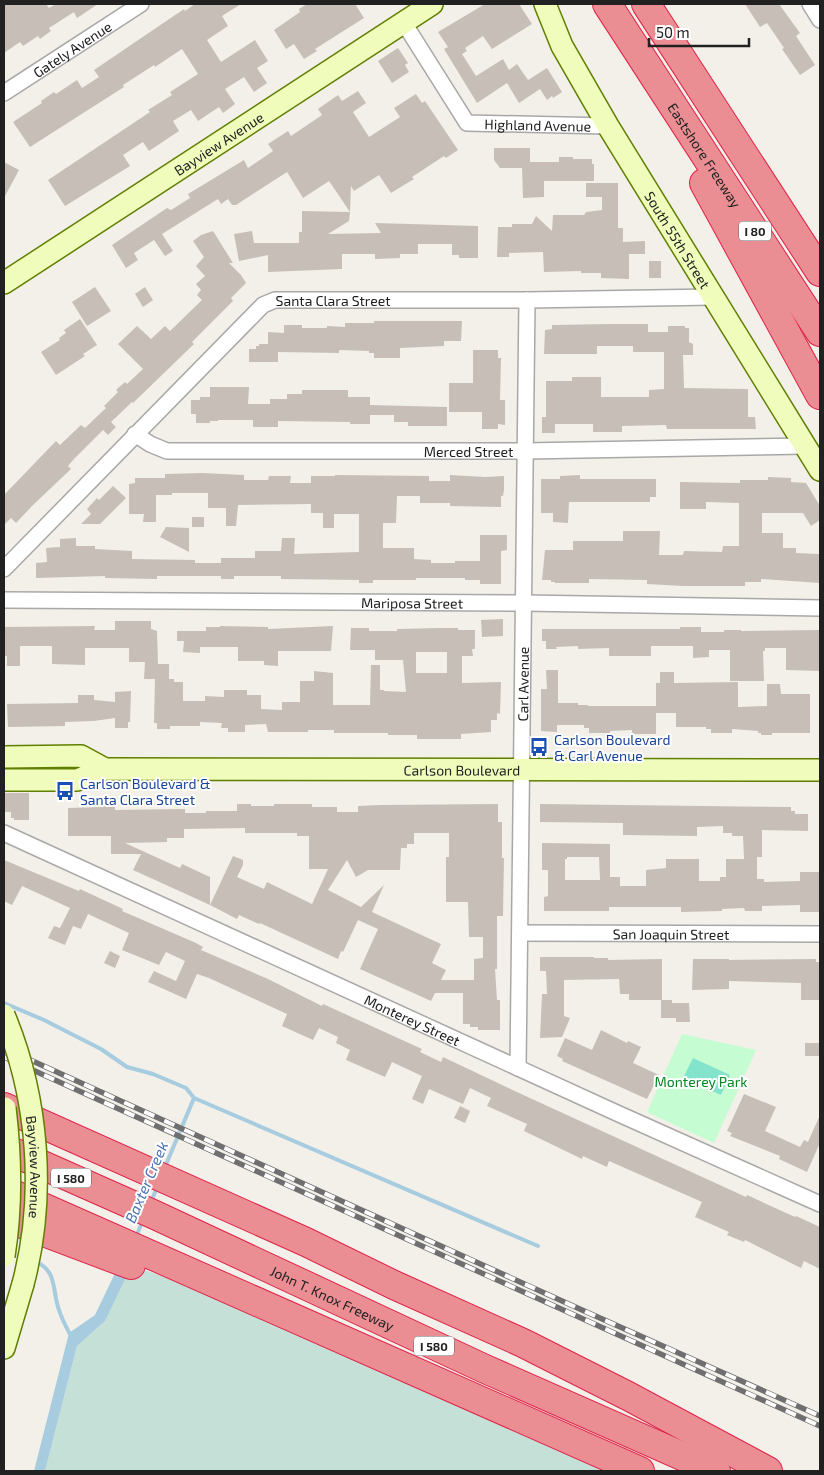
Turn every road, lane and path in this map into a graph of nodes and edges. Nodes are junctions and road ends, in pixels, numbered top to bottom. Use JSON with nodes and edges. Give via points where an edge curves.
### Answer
{"nodes":[{"id":1,"x":432,"y":4,"type":"edge"},
{"id":2,"x":545,"y":4,"type":"edge"},
{"id":3,"x":607,"y":4,"type":"edge"},
{"id":4,"x":646,"y":4,"type":"edge"},
{"id":5,"x":810,"y":4,"type":"edge"},
{"id":6,"x":134,"y":6,"type":"edge"},
{"id":7,"x":820,"y":20,"type":"edge"},
{"id":8,"x":404,"y":23,"type":"junction"},
{"id":9,"x":691,"y":74,"type":"junction"},
{"id":10,"x":4,"y":93,"type":"edge"},
{"id":11,"x":608,"y":126,"type":"junction"},
{"id":12,"x":690,"y":131,"type":"junction"},
{"id":13,"x":820,"y":239,"type":"edge"},
{"id":14,"x":820,"y":272,"type":"edge"},
{"id":15,"x":4,"y":283,"type":"edge"},
{"id":16,"x":714,"y":297,"type":"junction"},
{"id":17,"x":527,"y":300,"type":"junction"},
{"id":18,"x":820,"y":332,"type":"edge"},
{"id":19,"x":820,"y":396,"type":"edge"},
{"id":20,"x":135,"y":434,"type":"junction"},
{"id":21,"x":805,"y":446,"type":"junction"},
{"id":22,"x":525,"y":451,"type":"junction"},
{"id":23,"x":820,"y":470,"type":"edge"},
{"id":24,"x":4,"y":569,"type":"edge"},
{"id":25,"x":4,"y":600,"type":"edge"},
{"id":26,"x":524,"y":603,"type":"junction"},
{"id":27,"x":820,"y":608,"type":"edge"},
{"id":28,"x":4,"y":757,"type":"edge"},
{"id":29,"x":105,"y":769,"type":"junction"},
{"id":30,"x":523,"y":769,"type":"junction"},
{"id":31,"x":820,"y":770,"type":"edge"},
{"id":32,"x":4,"y":780,"type":"edge"},
{"id":33,"x":4,"y":833,"type":"edge"},
{"id":34,"x":521,"y":933,"type":"junction"},
{"id":35,"x":820,"y":934,"type":"edge"},
{"id":36,"x":4,"y":1015,"type":"edge"},
{"id":37,"x":518,"y":1068,"type":"junction"},
{"id":38,"x":4,"y":1106,"type":"edge"},
{"id":39,"x":32,"y":1119,"type":"junction"},
{"id":40,"x":4,"y":1148,"type":"edge"},
{"id":41,"x":4,"y":1190,"type":"edge"},
{"id":42,"x":820,"y":1204,"type":"edge"},
{"id":43,"x":4,"y":1218,"type":"edge"},
{"id":44,"x":128,"y":1255,"type":"junction"},
{"id":45,"x":4,"y":1256,"type":"edge"},
{"id":46,"x":4,"y":1348,"type":"edge"},
{"id":47,"x":640,"y":1471,"type":"edge"},
{"id":48,"x":716,"y":1471,"type":"edge"},
{"id":49,"x":768,"y":1471,"type":"edge"}],
"edges":[{"from":1,"to":8,"type":"street","name":"Bayview Avenue"},
{"from":2,"to":11,"type":"street","name":"South 55th Street","via":[[562,46]]},
{"from":3,"to":12,"type":"highway","name":"Eastshore Freeway","number":"I 80"},
{"from":4,"to":9,"type":"highway","number":"I 80"},
{"from":5,"to":7,"type":"street"},
{"from":6,"to":10,"type":"street","name":"Gately Avenue"},
{"from":8,"to":11,"type":"street","name":"Highland Avenue","via":[[467,123]]},
{"from":8,"to":15,"type":"street","name":"Bayview Avenue"},
{"from":9,"to":13,"type":"highway"},
{"from":9,"to":14,"type":"highway","number":"I 80"},
{"from":11,"to":16,"type":"street","name":"South 55th Street"},
{"from":12,"to":18,"type":"highway","name":"Eastshore Freeway","number":"I 80"},
{"from":12,"to":19,"type":"highway","via":[[698,169]]},
{"from":16,"to":17,"type":"street","name":"Santa Clara Street"},
{"from":16,"to":21,"type":"street","name":"South 55th Street"},
{"from":17,"to":20,"type":"street","name":"Santa Clara Street","via":[[275,300],[264,305]]},
{"from":17,"to":22,"type":"street","name":"Carl Avenue"},
{"from":20,"to":22,"type":"street","name":"Merced Street","via":[[167,451]]},
{"from":20,"to":24,"type":"street","name":"Santa Clara Street"},
{"from":21,"to":22,"type":"street","name":"Merced Street"},
{"from":21,"to":23,"type":"street","name":"South 55th Street"},
{"from":22,"to":26,"type":"street","name":"Carl Avenue"},
{"from":25,"to":26,"type":"street","name":"Mariposa Street"},
{"from":26,"to":27,"type":"street","name":"Mariposa Street"},
{"from":26,"to":30,"type":"street","name":"Carl Avenue"},
{"from":28,"to":29,"type":"street","name":"Carlson Boulevard","via":[[82,756]]},
{"from":29,"to":30,"type":"street","name":"Carlson Boulevard"},
{"from":29,"to":32,"type":"street","name":"Carlson Boulevard","via":[[77,780]]},
{"from":30,"to":31,"type":"street","name":"Carlson Boulevard"},
{"from":30,"to":34,"type":"street","name":"Carl Avenue"},
{"from":33,"to":37,"type":"street","name":"Monterey Street"},
{"from":34,"to":35,"type":"street","name":"San Joaquin Street"},
{"from":34,"to":37,"type":"street","name":"Carl Avenue"},
{"from":36,"to":39,"type":"street","name":"Bayview Avenue","bridge":true,"via":[[23,1072]]},
{"from":37,"to":42,"type":"street","name":"Monterey Street"},
{"from":38,"to":39,"type":"highway"},
{"from":38,"to":45,"type":"street","name":"Bayview Avenue","bridge":true,"via":[[11,1192]]},
{"from":39,"to":46,"type":"street","name":"Bayview Avenue","bridge":true,"via":[[36,1185],[32,1243]]},
{"from":39,"to":49,"type":"highway","via":[[306,1242],[602,1382]]},
{"from":40,"to":48,"type":"highway","name":"John T. Knox Freeway","number":"I 580","via":[[474,1364]]},
{"from":41,"to":44,"type":"highway","number":"I 580"},
{"from":43,"to":44,"type":"highway"},
{"from":44,"to":47,"type":"highway","number":"I 580","via":[[375,1354]]}]}
